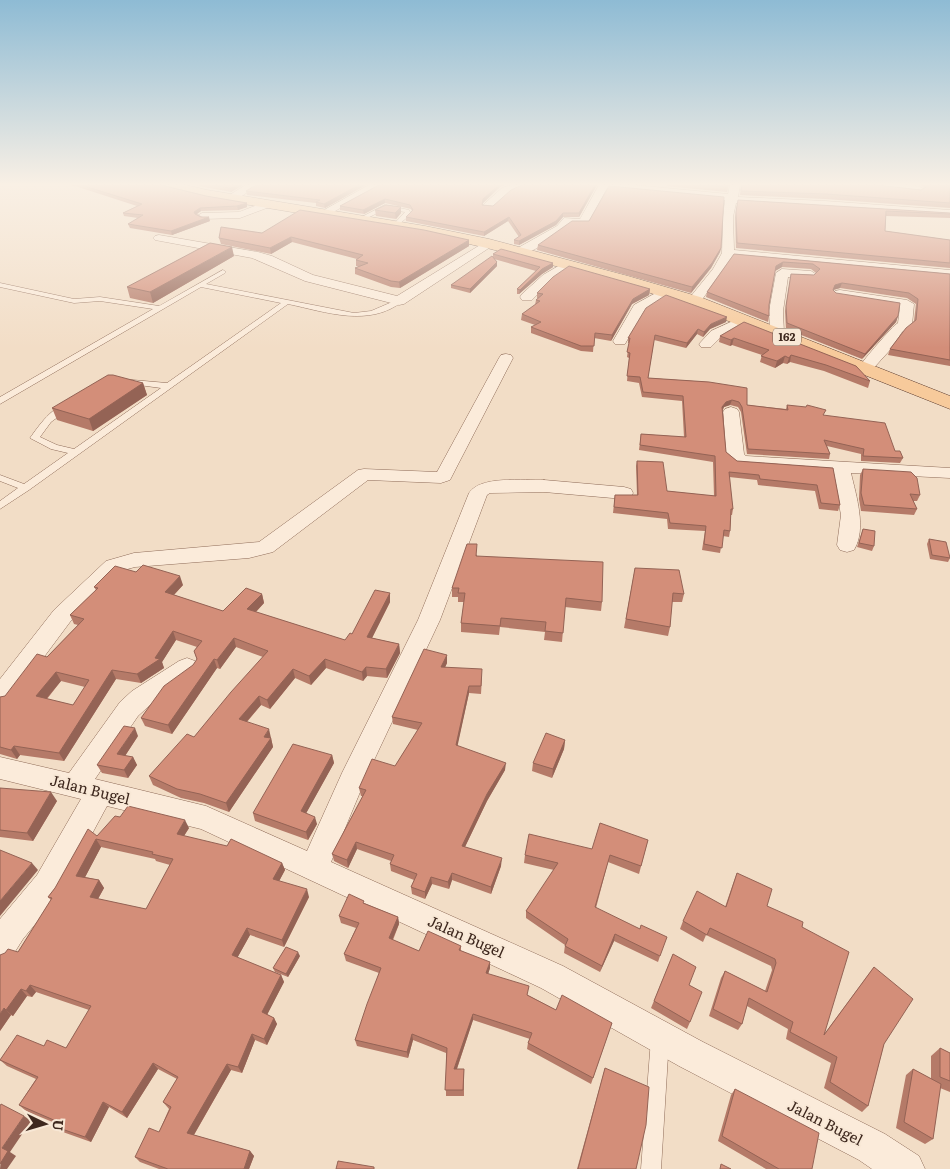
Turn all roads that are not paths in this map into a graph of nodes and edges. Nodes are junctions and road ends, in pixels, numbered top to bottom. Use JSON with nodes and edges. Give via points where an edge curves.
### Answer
{"nodes":[{"id":1,"x":169,"y":240,"type":"edge"},
{"id":2,"x":467,"y":240,"type":"edge"},
{"id":3,"x":542,"y":240,"type":"edge"},
{"id":4,"x":728,"y":240,"type":"edge"},
{"id":5,"x":489,"y":244,"type":"junction"},
{"id":6,"x":520,"y":252,"type":"junction"},
{"id":7,"x":728,"y":253,"type":"junction"},
{"id":8,"x":567,"y":265,"type":"junction"},
{"id":9,"x":223,"y":272,"type":"dead end"},
{"id":10,"x":950,"y":274,"type":"edge"},
{"id":11,"x":816,"y":276,"type":"edge"},
{"id":12,"x":0,"y":285,"type":"edge"},
{"id":13,"x":200,"y":285,"type":"junction"},
{"id":14,"x":665,"y":292,"type":"junction"},
{"id":15,"x":840,"y":294,"type":"edge"},
{"id":16,"x":527,"y":297,"type":"dead end"},
{"id":17,"x":399,"y":301,"type":"junction"},
{"id":18,"x":694,"y":301,"type":"junction"},
{"id":19,"x":287,"y":302,"type":"junction"},
{"id":20,"x":160,"y":308,"type":"junction"},
{"id":21,"x":744,"y":320,"type":"junction"},
{"id":22,"x":777,"y":333,"type":"junction"},
{"id":23,"x":620,"y":341,"type":"dead end"},
{"id":24,"x":706,"y":344,"type":"dead end"},
{"id":25,"x":506,"y":358,"type":"dead end"},
{"id":26,"x":866,"y":368,"type":"junction"},
{"id":27,"x":118,"y":382,"type":"edge"},
{"id":28,"x":168,"y":386,"type":"junction"},
{"id":29,"x":948,"y":399,"type":"edge"},
{"id":30,"x":78,"y":400,"type":"edge"},
{"id":31,"x":0,"y":401,"type":"edge"},
{"id":32,"x":731,"y":412,"type":"dead end"},
{"id":33,"x":76,"y":452,"type":"junction"},
{"id":34,"x":841,"y":467,"type":"junction"},
{"id":35,"x":942,"y":474,"type":"edge"},
{"id":36,"x":0,"y":478,"type":"edge"},
{"id":37,"x":26,"y":488,"type":"junction"},
{"id":38,"x":624,"y":493,"type":"edge"},
{"id":39,"x":0,"y":506,"type":"edge"},
{"id":40,"x":847,"y":545,"type":"dead end"},
{"id":41,"x":186,"y":666,"type":"dead end"},
{"id":42,"x":0,"y":697,"type":"edge"},
{"id":43,"x":0,"y":768,"type":"edge"},
{"id":44,"x":88,"y":789,"type":"junction"},
{"id":45,"x":314,"y":869,"type":"junction"},
{"id":46,"x":0,"y":947,"type":"edge"},
{"id":47,"x":660,"y":1038,"type":"junction"},
{"id":48,"x":651,"y":1169,"type":"edge"},
{"id":49,"x":906,"y":1169,"type":"edge"}],
"edges":[{"from":1,"to":17,"type":"street","via":[[254,255],[309,278]]},
{"from":2,"to":5,"type":"main road","number":"162"},
{"from":3,"to":6,"type":"street"},
{"from":4,"to":7,"type":"street"},
{"from":5,"to":6,"type":"main road","number":"162"},
{"from":5,"to":17,"type":"street"},
{"from":6,"to":8,"type":"main road","number":"162"},
{"from":7,"to":10,"type":"street"},
{"from":7,"to":18,"type":"street"},
{"from":8,"to":14,"type":"main road","number":"162"},
{"from":8,"to":16,"type":"street"},
{"from":9,"to":13,"type":"lane"},
{"from":11,"to":22,"type":"street","via":[[782,273],[776,311]]},
{"from":12,"to":20,"type":"lane","via":[[74,301],[100,299]]},
{"from":13,"to":19,"type":"lane"},
{"from":13,"to":20,"type":"lane"},
{"from":14,"to":18,"type":"main road","number":"162"},
{"from":14,"to":23,"type":"street","via":[[639,308]]},
{"from":15,"to":26,"type":"street","via":[[906,304],[905,325],[896,329]]},
{"from":17,"to":19,"type":"lane","via":[[373,313],[354,315]]},
{"from":18,"to":21,"type":"main road","number":"162"},
{"from":19,"to":28,"type":"lane"},
{"from":20,"to":31,"type":"lane"},
{"from":21,"to":22,"type":"main road","number":"162"},
{"from":21,"to":24,"type":"street","via":[[716,334]]},
{"from":22,"to":26,"type":"main road","number":"162"},
{"from":25,"to":42,"type":"street","via":[[444,476],[364,474],[259,550],[134,560],[113,566],[62,616]]},
{"from":26,"to":29,"type":"main road","number":"162"},
{"from":27,"to":28,"type":"lane"},
{"from":28,"to":33,"type":"lane"},
{"from":30,"to":33,"type":"lane","via":[[48,420],[36,438],[54,447]]},
{"from":32,"to":34,"type":"street","via":[[737,459]]},
{"from":33,"to":37,"type":"lane"},
{"from":34,"to":35,"type":"street"},
{"from":34,"to":40,"type":"street","via":[[850,515]]},
{"from":36,"to":37,"type":"lane"},
{"from":37,"to":39,"type":"lane"},
{"from":38,"to":45,"type":"street","via":[[544,486],[489,487],[478,493],[429,620],[355,773]]},
{"from":41,"to":44,"type":"street","via":[[129,709]]},
{"from":43,"to":44,"type":"street","name":"Jalan Bugel"},
{"from":44,"to":45,"type":"street","name":"Jalan Bugel","via":[[206,818]]},
{"from":44,"to":46,"type":"street","via":[[48,885]]},
{"from":45,"to":47,"type":"street","name":"Jalan Bugel","via":[[536,969]]},
{"from":47,"to":48,"type":"lane"},
{"from":47,"to":49,"type":"street","name":"Jalan Bugel","via":[[872,1148]]}]}
